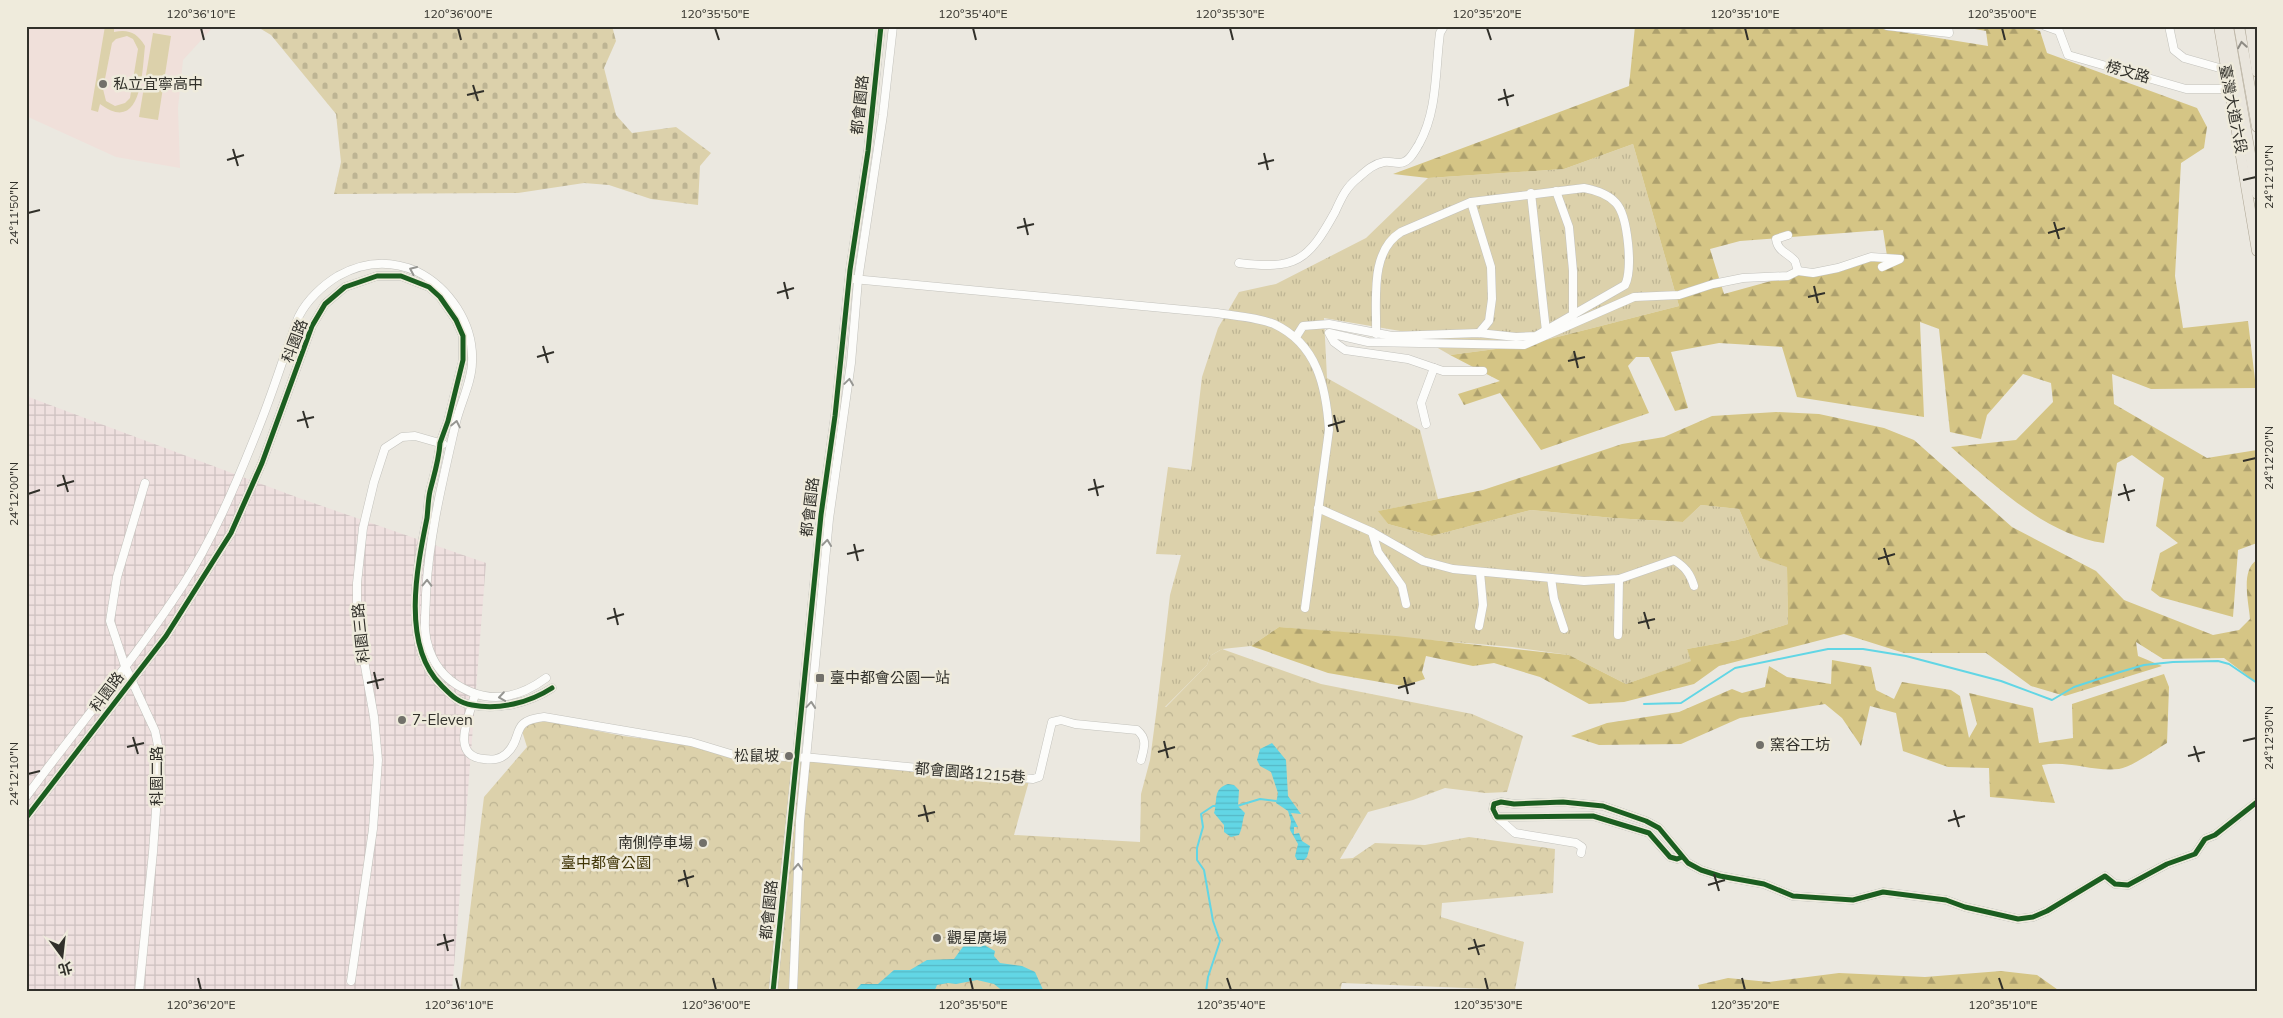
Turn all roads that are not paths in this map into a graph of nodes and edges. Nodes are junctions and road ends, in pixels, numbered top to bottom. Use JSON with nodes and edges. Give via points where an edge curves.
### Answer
{"nodes":[{"id":1,"x":882,"y":26,"type":"edge"},
{"id":2,"x":893,"y":26,"type":"edge"},
{"id":3,"x":1444,"y":26,"type":"edge"},
{"id":4,"x":1887,"y":26,"type":"edge"},
{"id":5,"x":1948,"y":26,"type":"edge"},
{"id":6,"x":2045,"y":26,"type":"edge"},
{"id":7,"x":2169,"y":26,"type":"edge"},
{"id":8,"x":2219,"y":26,"type":"edge"},
{"id":9,"x":2228,"y":26,"type":"edge"},
{"id":10,"x":2239,"y":26,"type":"edge"},
{"id":11,"x":2250,"y":26,"type":"edge"},
{"id":12,"x":2253,"y":69,"type":"edge"},
{"id":13,"x":2230,"y":71,"type":"junction"},
{"id":14,"x":2257,"y":72,"type":"edge"},
{"id":15,"x":2228,"y":89,"type":"junction"},
{"id":16,"x":2257,"y":127,"type":"edge"},
{"id":17,"x":1556,"y":191,"type":"junction"},
{"id":18,"x":1531,"y":193,"type":"junction"},
{"id":19,"x":2257,"y":194,"type":"edge"},
{"id":20,"x":1470,"y":202,"type":"junction"},
{"id":21,"x":1788,"y":235,"type":"dead end"},
{"id":22,"x":2257,"y":251,"type":"edge"},
{"id":23,"x":1239,"y":263,"type":"dead end"},
{"id":24,"x":1882,"y":267,"type":"dead end"},
{"id":25,"x":1798,"y":271,"type":"junction"},
{"id":26,"x":849,"y":279,"type":"junction"},
{"id":27,"x":858,"y":280,"type":"junction"},
{"id":28,"x":1573,"y":316,"type":"junction"},
{"id":29,"x":1546,"y":331,"type":"junction"},
{"id":30,"x":1479,"y":333,"type":"junction"},
{"id":31,"x":1376,"y":334,"type":"junction"},
{"id":32,"x":1296,"y":337,"type":"junction"},
{"id":33,"x":1434,"y":368,"type":"junction"},
{"id":34,"x":1483,"y":371,"type":"dead end"},
{"id":35,"x":1426,"y":424,"type":"dead end"},
{"id":36,"x":440,"y":443,"type":"junction"},
{"id":37,"x":452,"y":446,"type":"junction"},
{"id":38,"x":145,"y":483,"type":"dead end"},
{"id":39,"x":1318,"y":508,"type":"junction"},
{"id":40,"x":1372,"y":532,"type":"junction"},
{"id":41,"x":1480,"y":572,"type":"junction"},
{"id":42,"x":1551,"y":578,"type":"junction"},
{"id":43,"x":1619,"y":579,"type":"junction"},
{"id":44,"x":1694,"y":586,"type":"dead end"},
{"id":45,"x":1406,"y":604,"type":"dead end"},
{"id":46,"x":1306,"y":608,"type":"dead end"},
{"id":47,"x":1479,"y":626,"type":"dead end"},
{"id":48,"x":1564,"y":629,"type":"dead end"},
{"id":49,"x":1618,"y":635,"type":"dead end"},
{"id":50,"x":125,"y":666,"type":"junction"},
{"id":51,"x":546,"y":678,"type":"dead end"},
{"id":52,"x":132,"y":679,"type":"junction"},
{"id":53,"x":552,"y":688,"type":"dead end"},
{"id":54,"x":475,"y":694,"type":"junction"},
{"id":55,"x":472,"y":705,"type":"junction"},
{"id":56,"x":806,"y":758,"type":"junction"},
{"id":57,"x":1141,"y":760,"type":"dead end"},
{"id":58,"x":26,"y":797,"type":"edge"},
{"id":59,"x":2257,"y":802,"type":"edge"},
{"id":60,"x":1497,"y":817,"type":"junction"},
{"id":61,"x":26,"y":818,"type":"edge"},
{"id":62,"x":791,"y":821,"type":"junction"},
{"id":63,"x":800,"y":822,"type":"junction"},
{"id":64,"x":1581,"y":853,"type":"dead end"},
{"id":65,"x":1682,"y":857,"type":"junction"},
{"id":66,"x":778,"y":943,"type":"junction"},
{"id":67,"x":794,"y":945,"type":"junction"},
{"id":68,"x":351,"y":981,"type":"dead end"},
{"id":69,"x":139,"y":992,"type":"edge"},
{"id":70,"x":773,"y":992,"type":"edge"},
{"id":71,"x":793,"y":992,"type":"edge"}],
"edges":[{"from":1,"to":26,"type":"street","name":"都會園路"},
{"from":2,"to":27,"type":"street","name":"都會園路"},
{"from":3,"to":23,"type":"street","via":[[1440,33],[1437,79],[1430,114],[1425,132],[1410,160],[1373,166],[1355,180],[1345,190],[1318,242],[1306,254],[1286,265]]},
{"from":4,"to":5,"type":"street","via":[[1949,33]]},
{"from":6,"to":15,"type":"street","name":"榜文路","via":[[2059,31],[2068,55],[2186,89]]},
{"from":7,"to":13,"type":"street","via":[[2174,50],[2184,58]]},
{"from":8,"to":13,"type":"main road","name":"臺灣大道六段"},
{"from":9,"to":13,"type":"main road","name":"臺灣大道六段"},
{"from":12,"to":10,"type":"main road","name":"臺灣大道六段","one_way":true},
{"from":11,"to":12,"type":"main road","name":"臺灣大道六段"},
{"from":12,"to":13,"type":"street"},
{"from":12,"to":14,"type":"main road","name":"臺灣大道六段"},
{"from":12,"to":16,"type":"main road","name":"臺灣大道六段"},
{"from":13,"to":15,"type":"main road","name":"臺灣大道六段"},
{"from":13,"to":19,"type":"main road","name":"臺灣大道六段"},
{"from":15,"to":22,"type":"main road","name":"臺灣大道六段"},
{"from":17,"to":18,"type":"street"},
{"from":17,"to":28,"type":"street","via":[[1569,227]]},
{"from":17,"to":28,"type":"street","via":[[1584,188],[1605,195],[1616,203],[1626,232],[1630,267],[1625,285]]},
{"from":18,"to":20,"type":"street"},
{"from":18,"to":29,"type":"street"},
{"from":20,"to":30,"type":"street","via":[[1491,267],[1490,321]]},
{"from":20,"to":31,"type":"street","via":[[1401,232],[1384,247],[1379,266]]},
{"from":21,"to":25,"type":"street","via":[[1776,239],[1781,252],[1795,261]]},
{"from":24,"to":25,"type":"street","via":[[1900,259],[1870,257],[1813,273]]},
{"from":25,"to":33,"type":"street","via":[[1788,276],[1743,278],[1713,284],[1679,295],[1634,297],[1524,345],[1368,342],[1329,333],[1334,342],[1345,350],[1408,359]]},
{"from":26,"to":27,"type":"street"},
{"from":26,"to":56,"type":"street","name":"都會園路","via":[[820,525]]},
{"from":27,"to":32,"type":"street","via":[[1217,313],[1272,323]]},
{"from":56,"to":27,"type":"street","name":"都會園路","one_way":true,"via":[[829,518],[851,363]]},
{"from":28,"to":29,"type":"street"},
{"from":29,"to":30,"type":"street","via":[[1536,336],[1516,337]]},
{"from":30,"to":31,"type":"street"},
{"from":31,"to":32,"type":"street","via":[[1329,324],[1303,326]]},
{"from":32,"to":39,"type":"street","via":[[1318,368],[1328,404],[1330,430]]},
{"from":33,"to":34,"type":"street"},
{"from":33,"to":35,"type":"street","via":[[1421,403]]},
{"from":36,"to":37,"type":"street","name":"科園三路"},
{"from":36,"to":52,"type":"street","name":"科園路","via":[[463,360],[463,336],[456,320],[429,287],[402,276],[377,276],[345,287],[325,304],[312,326],[262,463],[232,533],[166,636]]},
{"from":36,"to":55,"type":"street","name":"科園路","via":[[417,572],[418,637],[428,670],[456,699]]},
{"from":36,"to":68,"type":"street","name":"科園三路","via":[[402,436],[385,448],[362,534],[357,583],[358,621],[378,760]]},
{"from":37,"to":50,"type":"street","name":"科園路","one_way":true,"via":[[473,364],[471,341],[464,319],[440,286],[406,267],[386,263],[362,266],[337,277],[324,286],[300,315],[254,440],[212,532],[185,582]]},
{"from":54,"to":37,"type":"street","name":"科園路","one_way":true,"via":[[456,686],[436,665],[423,622],[432,531],[444,465]]},
{"from":38,"to":50,"type":"street","name":"科園二路","via":[[117,577],[110,621]]},
{"from":39,"to":40,"type":"street"},
{"from":39,"to":46,"type":"street"},
{"from":40,"to":41,"type":"street","via":[[1423,561]]},
{"from":40,"to":45,"type":"street","via":[[1378,552],[1402,586]]},
{"from":41,"to":42,"type":"street"},
{"from":41,"to":47,"type":"street","via":[[1483,605]]},
{"from":42,"to":43,"type":"street","via":[[1584,581]]},
{"from":42,"to":48,"type":"street"},
{"from":43,"to":44,"type":"street","via":[[1674,560],[1684,566]]},
{"from":43,"to":49,"type":"street"},
{"from":50,"to":52,"type":"street","name":"科園二路"},
{"from":50,"to":58,"type":"street","name":"科園路"},
{"from":51,"to":54,"type":"street","name":"科園路","one_way":true,"via":[[517,694],[502,698]]},
{"from":52,"to":61,"type":"street","name":"科園路"},
{"from":52,"to":69,"type":"street","name":"科園二路","via":[[155,731],[160,754]]},
{"from":53,"to":55,"type":"street","name":"科園路","via":[[519,703],[496,707]]},
{"from":54,"to":55,"type":"street"},
{"from":55,"to":56,"type":"street","via":[[463,729],[464,739],[466,747],[480,759],[502,757],[508,752],[518,729],[529,718],[544,717],[691,742],[734,754]]},
{"from":56,"to":57,"type":"street","name":"都會園路1215巷","via":[[1033,779],[1040,776],[1052,722],[1061,720],[1137,730],[1146,743]]},
{"from":56,"to":62,"type":"street","name":"都會園路"},
{"from":56,"to":63,"type":"street","name":"都會園路"},
{"from":59,"to":65,"type":"street","via":[[2215,835],[2205,839],[2195,854],[2167,864],[2128,885],[2115,884],[2105,876],[2047,912],[2018,919],[1946,900],[1883,892],[1853,900],[1793,896],[1764,884],[1701,870]]},
{"from":60,"to":64,"type":"street","via":[[1515,833],[1576,843],[1582,847]]},
{"from":60,"to":65,"type":"street","via":[[1593,816],[1649,833],[1670,857]]},
{"from":60,"to":65,"type":"street","via":[[1492,809],[1494,804],[1501,802],[1592,804],[1659,828]]},
{"from":62,"to":63,"type":"street"},
{"from":62,"to":66,"type":"street","name":"都會園路"},
{"from":67,"to":63,"type":"street","name":"都會園路","one_way":true},
{"from":66,"to":67,"type":"street"},
{"from":66,"to":70,"type":"street","name":"都會園路"},
{"from":67,"to":71,"type":"street","name":"都會園路"}]}
